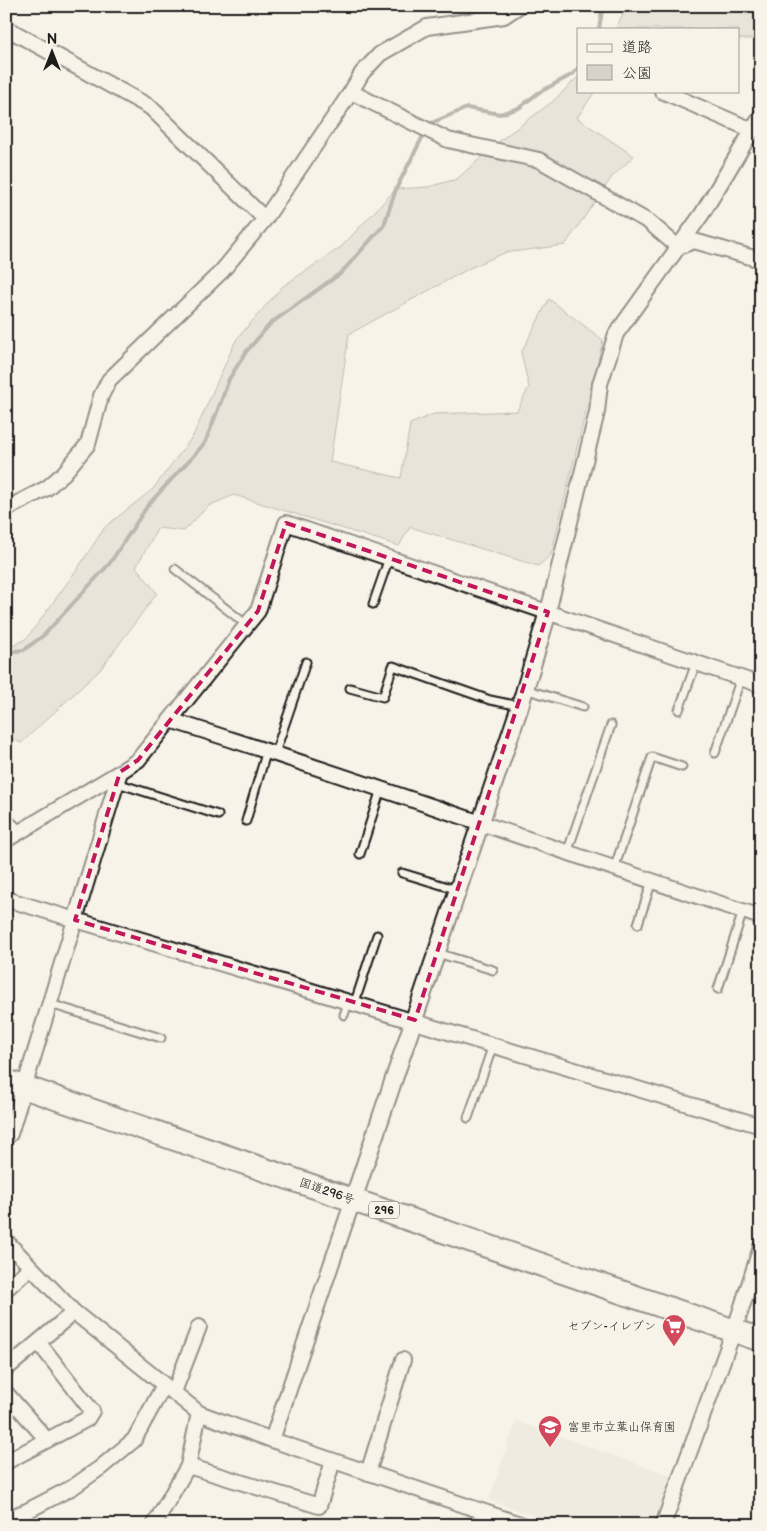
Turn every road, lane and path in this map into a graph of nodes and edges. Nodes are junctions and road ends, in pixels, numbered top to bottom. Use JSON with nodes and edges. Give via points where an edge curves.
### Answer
{"nodes":[{"id":1,"x":519,"y":6,"type":"edge"},
{"id":2,"x":6,"y":28,"type":"edge"},
{"id":3,"x":351,"y":92,"type":"junction"},
{"id":4,"x":664,"y":92,"type":"edge"},
{"id":5,"x":761,"y":116,"type":"edge"},
{"id":6,"x":752,"y":130,"type":"junction"},
{"id":7,"x":265,"y":219,"type":"junction"},
{"id":8,"x":678,"y":247,"type":"junction"},
{"id":9,"x":761,"y":260,"type":"edge"},
{"id":10,"x":6,"y":509,"type":"edge"},
{"id":11,"x":389,"y":558,"type":"junction"},
{"id":12,"x":175,"y":569,"type":"dead end"},
{"id":13,"x":373,"y":604,"type":"dead end"},
{"id":14,"x":548,"y":612,"type":"junction"},
{"id":15,"x":247,"y":625,"type":"junction"},
{"id":16,"x":306,"y":662,"type":"dead end"},
{"id":17,"x":696,"y":663,"type":"junction"},
{"id":18,"x":742,"y":678,"type":"junction"},
{"id":19,"x":761,"y":685,"type":"edge"},
{"id":20,"x":350,"y":688,"type":"dead end"},
{"id":21,"x":526,"y":689,"type":"junction"},
{"id":22,"x":520,"y":706,"type":"junction"},
{"id":23,"x":583,"y":707,"type":"dead end"},
{"id":24,"x":679,"y":710,"type":"dead end"},
{"id":25,"x":170,"y":720,"type":"junction"},
{"id":26,"x":611,"y":725,"type":"dead end"},
{"id":27,"x":271,"y":752,"type":"junction"},
{"id":28,"x":715,"y":753,"type":"dead end"},
{"id":29,"x":682,"y":767,"type":"dead end"},
{"id":30,"x":118,"y":777,"type":"junction"},
{"id":31,"x":381,"y":789,"type":"junction"},
{"id":32,"x":218,"y":815,"type":"dead end"},
{"id":33,"x":6,"y":817,"type":"edge"},
{"id":34,"x":246,"y":821,"type":"dead end"},
{"id":35,"x":482,"y":823,"type":"junction"},
{"id":36,"x":21,"y":831,"type":"junction"},
{"id":37,"x":6,"y":840,"type":"edge"},
{"id":38,"x":568,"y":853,"type":"junction"},
{"id":39,"x":360,"y":854,"type":"dead end"},
{"id":40,"x":614,"y":869,"type":"junction"},
{"id":41,"x":402,"y":873,"type":"dead end"},
{"id":42,"x":652,"y":882,"type":"junction"},
{"id":43,"x":459,"y":890,"type":"junction"},
{"id":44,"x":6,"y":899,"type":"edge"},
{"id":45,"x":743,"y":911,"type":"junction"},
{"id":46,"x":761,"y":917,"type":"edge"},
{"id":47,"x":75,"y":920,"type":"junction"},
{"id":48,"x":638,"y":924,"type":"dead end"},
{"id":49,"x":377,"y":935,"type":"dead end"},
{"id":50,"x":437,"y":953,"type":"junction"},
{"id":51,"x":493,"y":970,"type":"dead end"},
{"id":52,"x":718,"y":989,"type":"dead end"},
{"id":53,"x":352,"y":1001,"type":"junction"},
{"id":54,"x":50,"y":1004,"type":"junction"},
{"id":55,"x":344,"y":1015,"type":"dead end"},
{"id":56,"x":415,"y":1020,"type":"junction"},
{"id":57,"x":161,"y":1038,"type":"dead end"},
{"id":58,"x":493,"y":1045,"type":"junction"},
{"id":59,"x":15,"y":1084,"type":"edge"},
{"id":60,"x":468,"y":1118,"type":"dead end"},
{"id":61,"x":761,"y":1126,"type":"edge"},
{"id":62,"x":6,"y":1138,"type":"edge"},
{"id":63,"x":353,"y":1200,"type":"junction"},
{"id":64,"x":6,"y":1240,"type":"edge"},
{"id":65,"x":761,"y":1248,"type":"edge"},
{"id":66,"x":31,"y":1267,"type":"junction"},
{"id":67,"x":6,"y":1289,"type":"edge"},
{"id":68,"x":74,"y":1312,"type":"junction"},
{"id":69,"x":198,"y":1327,"type":"dead end"},
{"id":70,"x":733,"y":1331,"type":"junction"},
{"id":71,"x":761,"y":1340,"type":"edge"},
{"id":72,"x":39,"y":1343,"type":"junction"},
{"id":73,"x":403,"y":1360,"type":"dead end"},
{"id":74,"x":6,"y":1370,"type":"edge"},
{"id":75,"x":169,"y":1388,"type":"junction"},
{"id":76,"x":6,"y":1393,"type":"edge"},
{"id":77,"x":200,"y":1413,"type":"junction"},
{"id":78,"x":47,"y":1440,"type":"junction"},
{"id":79,"x":272,"y":1440,"type":"junction"},
{"id":80,"x":333,"y":1460,"type":"junction"},
{"id":81,"x":6,"y":1462,"type":"edge"},
{"id":82,"x":188,"y":1466,"type":"junction"},
{"id":83,"x":368,"y":1473,"type":"junction"},
{"id":84,"x":6,"y":1519,"type":"edge"},
{"id":85,"x":154,"y":1525,"type":"edge"},
{"id":86,"x":523,"y":1525,"type":"edge"},
{"id":87,"x":663,"y":1525,"type":"edge"}],
"edges":[{"from":1,"to":3,"type":"street","via":[[504,16],[427,27],[380,54],[362,73]]},
{"from":2,"to":7,"type":"street","via":[[150,108]]},
{"from":3,"to":7,"type":"street"},
{"from":3,"to":8,"type":"street","via":[[448,140],[539,160],[649,222]]},
{"from":4,"to":6,"type":"street"},
{"from":5,"to":6,"type":"street"},
{"from":6,"to":8,"type":"street","via":[[702,214]]},
{"from":7,"to":10,"type":"street","via":[[222,271],[109,380],[101,396],[88,444],[64,473],[47,488]]},
{"from":8,"to":9,"type":"street","via":[[694,241]]},
{"from":8,"to":14,"type":"street","via":[[616,334],[600,384],[597,412]]},
{"from":11,"to":13,"type":"lane"},
{"from":11,"to":14,"type":"street"},
{"from":11,"to":15,"type":"street","via":[[286,523],[258,611]]},
{"from":12,"to":15,"type":"lane"},
{"from":14,"to":17,"type":"street"},
{"from":14,"to":21,"type":"street"},
{"from":15,"to":25,"type":"street"},
{"from":16,"to":27,"type":"lane"},
{"from":17,"to":18,"type":"street"},
{"from":17,"to":24,"type":"lane"},
{"from":18,"to":19,"type":"street"},
{"from":18,"to":28,"type":"lane"},
{"from":20,"to":22,"type":"lane","via":[[383,697],[393,666],[490,700]]},
{"from":21,"to":22,"type":"street"},
{"from":21,"to":23,"type":"lane"},
{"from":22,"to":35,"type":"street"},
{"from":25,"to":27,"type":"street"},
{"from":25,"to":30,"type":"street","via":[[138,760]]},
{"from":26,"to":38,"type":"lane"},
{"from":27,"to":31,"type":"street"},
{"from":27,"to":34,"type":"lane"},
{"from":29,"to":40,"type":"lane","via":[[652,757]]},
{"from":30,"to":32,"type":"lane"},
{"from":30,"to":36,"type":"street"},
{"from":30,"to":47,"type":"street"},
{"from":31,"to":35,"type":"street"},
{"from":31,"to":39,"type":"lane"},
{"from":33,"to":36,"type":"lane"},
{"from":35,"to":38,"type":"street"},
{"from":35,"to":43,"type":"street"},
{"from":36,"to":37,"type":"street"},
{"from":38,"to":40,"type":"street"},
{"from":40,"to":42,"type":"street"},
{"from":41,"to":43,"type":"lane"},
{"from":42,"to":45,"type":"street"},
{"from":42,"to":48,"type":"lane"},
{"from":43,"to":50,"type":"street"},
{"from":44,"to":47,"type":"street"},
{"from":45,"to":46,"type":"street"},
{"from":45,"to":52,"type":"lane"},
{"from":47,"to":53,"type":"street"},
{"from":47,"to":54,"type":"street"},
{"from":49,"to":53,"type":"lane"},
{"from":50,"to":51,"type":"lane"},
{"from":50,"to":56,"type":"street"},
{"from":53,"to":55,"type":"lane"},
{"from":53,"to":56,"type":"street"},
{"from":54,"to":57,"type":"lane"},
{"from":54,"to":59,"type":"street"},
{"from":56,"to":58,"type":"street"},
{"from":56,"to":63,"type":"street"},
{"from":58,"to":60,"type":"lane"},
{"from":58,"to":61,"type":"street"},
{"from":59,"to":62,"type":"street","via":[[10,1134]]},
{"from":59,"to":63,"type":"highway","name":"国道296号","number":"296"},
{"from":63,"to":70,"type":"highway","name":"国道296号","number":"296"},
{"from":63,"to":79,"type":"street"},
{"from":64,"to":66,"type":"street"},
{"from":65,"to":70,"type":"street"},
{"from":66,"to":67,"type":"street"},
{"from":66,"to":68,"type":"street"},
{"from":68,"to":72,"type":"street"},
{"from":68,"to":75,"type":"street"},
{"from":69,"to":75,"type":"street"},
{"from":70,"to":71,"type":"highway","name":"国道296号","number":"296"},
{"from":70,"to":87,"type":"street"},
{"from":72,"to":74,"type":"street"},
{"from":72,"to":78,"type":"street","via":[[92,1411],[87,1418]]},
{"from":73,"to":83,"type":"street"},
{"from":75,"to":77,"type":"street"},
{"from":75,"to":84,"type":"street","via":[[134,1440],[100,1468],[73,1487]]},
{"from":76,"to":78,"type":"street"},
{"from":77,"to":79,"type":"street"},
{"from":77,"to":82,"type":"street"},
{"from":78,"to":81,"type":"street"},
{"from":79,"to":80,"type":"street"},
{"from":80,"to":82,"type":"street","via":[[318,1506]]},
{"from":80,"to":83,"type":"street"},
{"from":82,"to":85,"type":"street"},
{"from":83,"to":86,"type":"street"}]}
